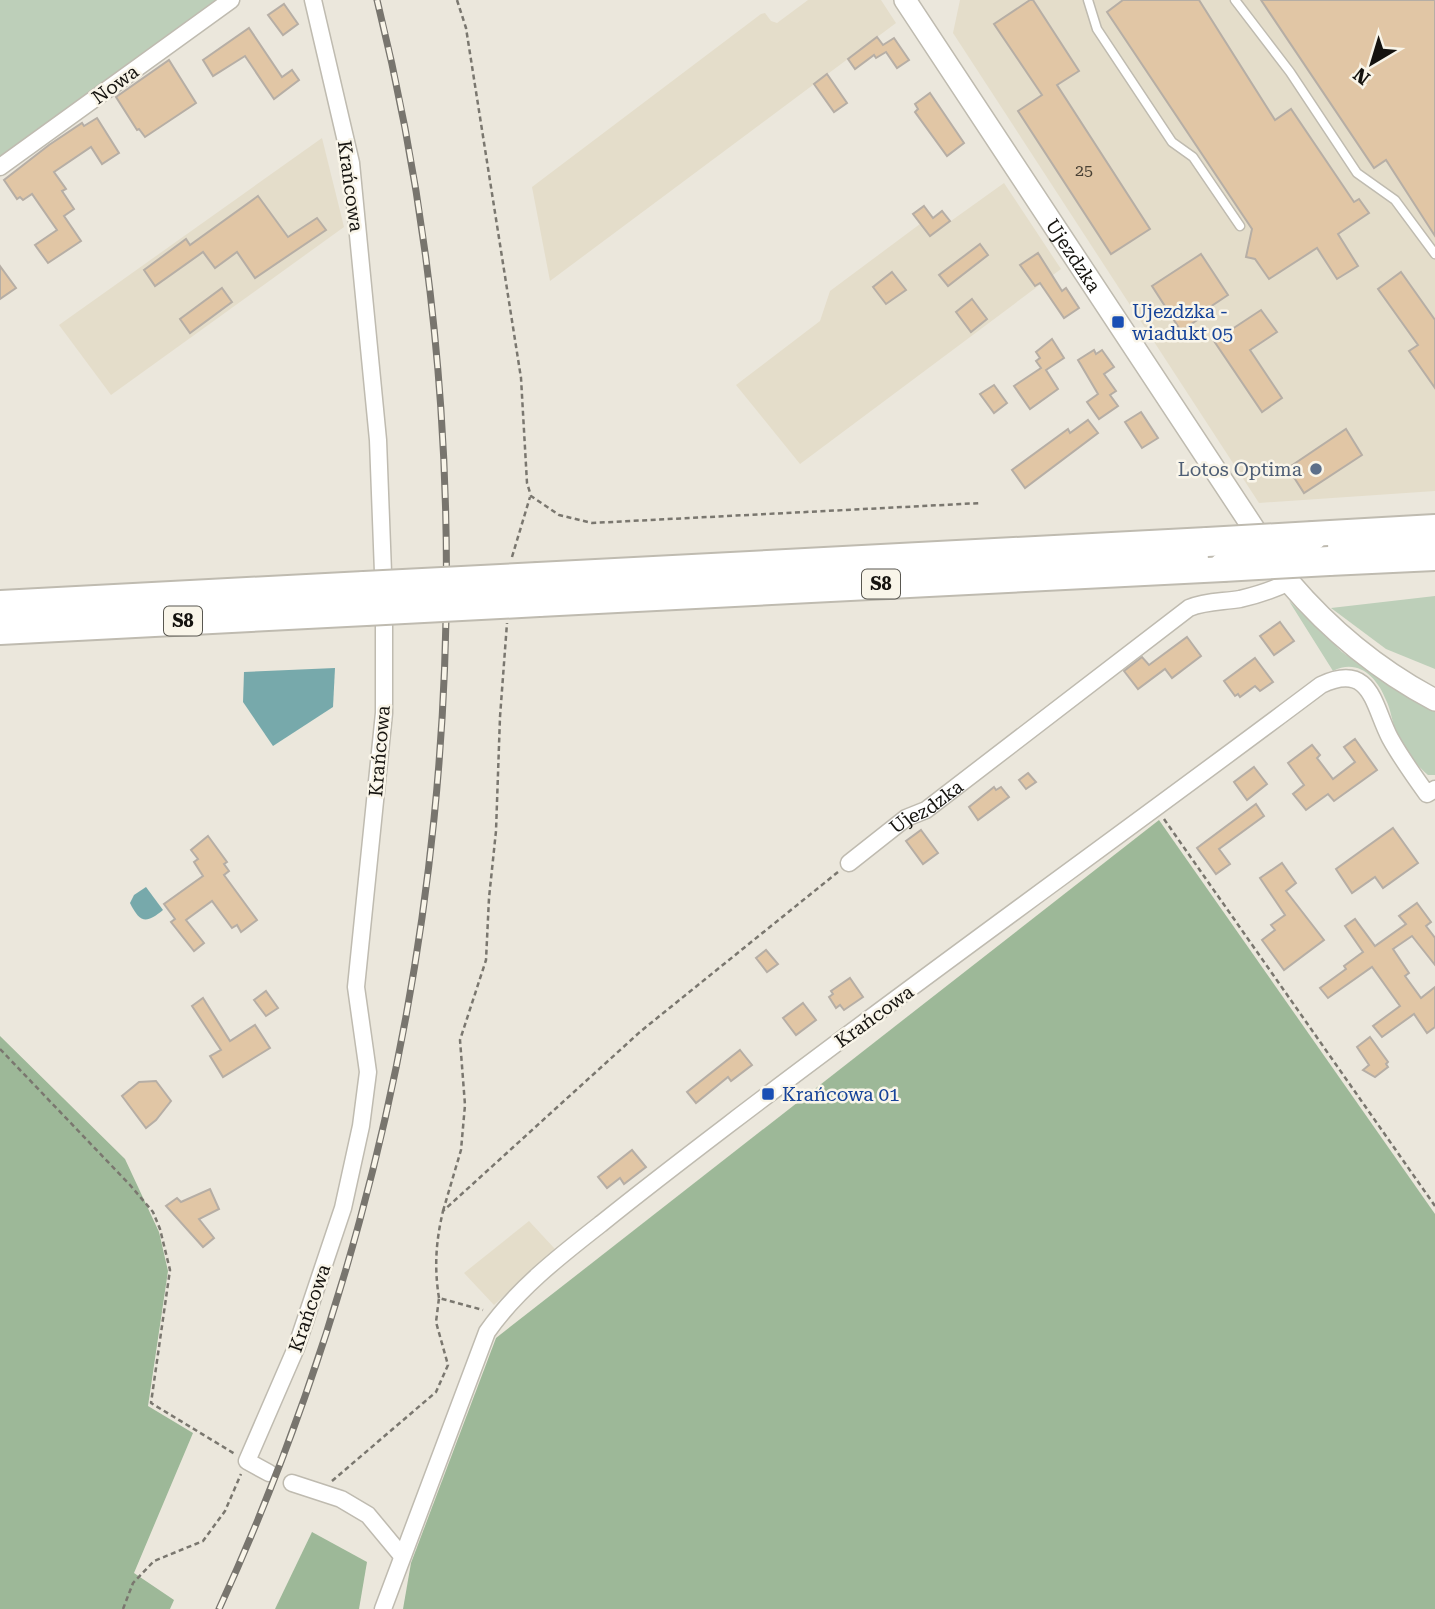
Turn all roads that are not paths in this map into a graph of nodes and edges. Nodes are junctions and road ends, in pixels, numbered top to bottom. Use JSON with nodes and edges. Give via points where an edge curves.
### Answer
{"nodes":[{"id":1,"x":231,"y":0,"type":"edge"},
{"id":2,"x":313,"y":0,"type":"edge"},
{"id":3,"x":905,"y":0,"type":"edge"},
{"id":4,"x":1088,"y":0,"type":"edge"},
{"id":5,"x":1235,"y":0,"type":"edge"},
{"id":6,"x":0,"y":167,"type":"edge"},
{"id":7,"x":1240,"y":226,"type":"dead end"},
{"id":8,"x":1435,"y":254,"type":"edge"},
{"id":9,"x":1435,"y":529,"type":"edge"},
{"id":10,"x":1435,"y":556,"type":"edge"},
{"id":11,"x":1289,"y":582,"type":"junction"},
{"id":12,"x":539,"y":589,"type":"junction"},
{"id":13,"x":365,"y":599,"type":"junction"},
{"id":14,"x":0,"y":605,"type":"edge"},
{"id":15,"x":0,"y":630,"type":"edge"},
{"id":16,"x":1376,"y":662,"type":"junction"},
{"id":17,"x":1435,"y":684,"type":"edge"},
{"id":18,"x":1435,"y":700,"type":"edge"},
{"id":19,"x":1432,"y":796,"type":"edge"},
{"id":20,"x":849,"y":863,"type":"road end"},
{"id":21,"x":269,"y":1473,"type":"dead end"},
{"id":22,"x":292,"y":1483,"type":"dead end"},
{"id":23,"x":402,"y":1556,"type":"junction"},
{"id":24,"x":383,"y":1609,"type":"edge"}],
"edges":[{"from":1,"to":6,"type":"street","name":"Nowa"},
{"from":2,"to":21,"type":"street","name":"Krańcowa","via":[[351,163],[378,440],[384,713],[356,987],[368,1072],[361,1126],[343,1208],[296,1348],[247,1461]]},
{"from":3,"to":11,"type":"main road","name":"Ujezdzka"},
{"from":4,"to":7,"type":"lane","via":[[1097,29],[1172,142],[1193,157]]},
{"from":5,"to":8,"type":"lane","via":[[1357,173],[1395,200]]},
{"from":9,"to":12,"type":"highway","number":"S8","bridge":true},
{"from":10,"to":12,"type":"highway","number":"S8","bridge":true},
{"from":11,"to":16,"type":"main road","name":"Ujezdzka","via":[[1322,618]]},
{"from":11,"to":20,"type":"street","name":"Ujezdzka","via":[[1251,596],[1189,608],[926,810],[906,818]]},
{"from":12,"to":13,"type":"highway","number":"S8","bridge":true},
{"from":13,"to":14,"type":"highway","number":"S8"},
{"from":13,"to":15,"type":"highway","number":"S8"},
{"from":16,"to":17,"type":"main road","name":"Ujezdzka"},
{"from":16,"to":18,"type":"main road","name":"Ujezdzka"},
{"from":19,"to":23,"type":"street","name":"Krańcowa","via":[[1399,756],[1368,689],[1346,678],[1321,685],[781,1084],[535,1278],[487,1332]]},
{"from":22,"to":23,"type":"street","via":[[368,1515]]},
{"from":23,"to":24,"type":"street","name":"Krańcowa"}]}
